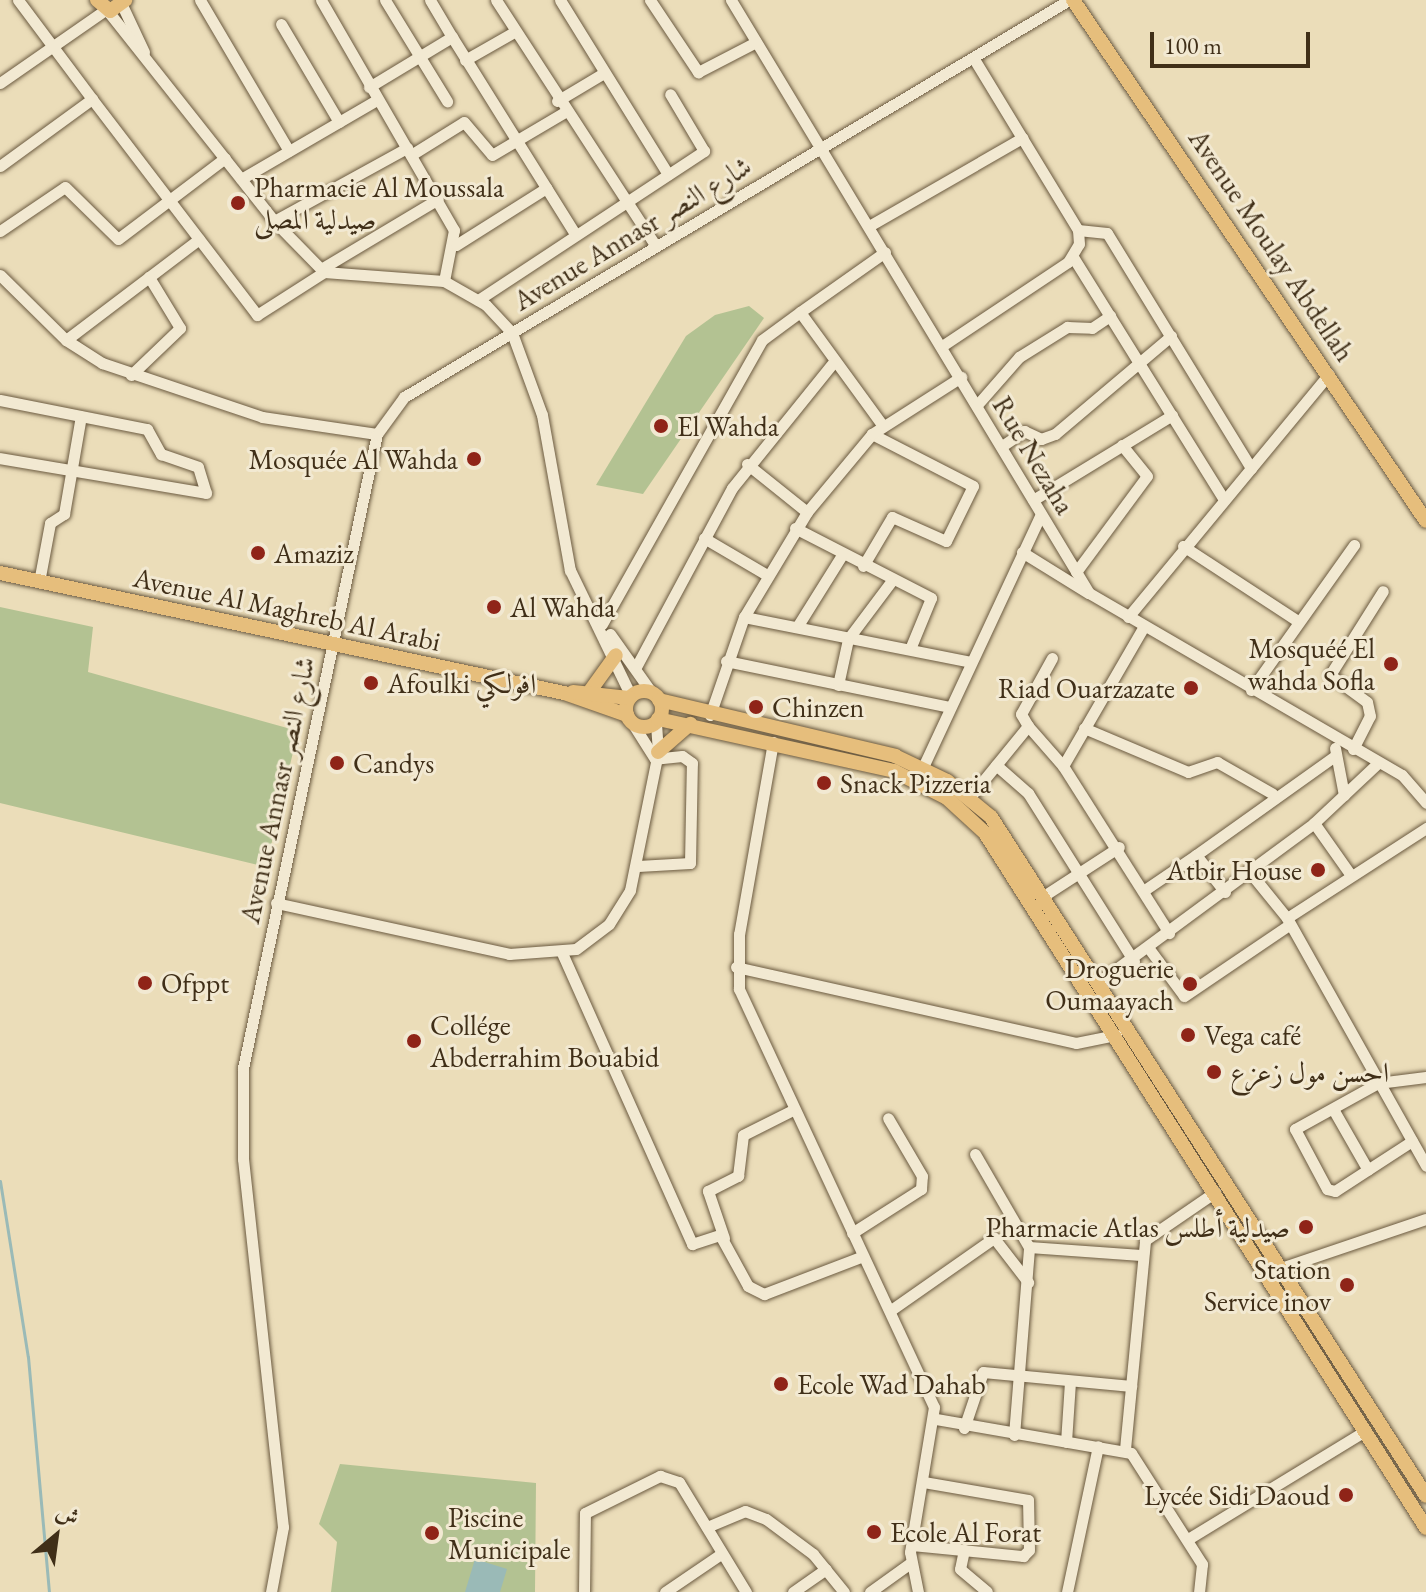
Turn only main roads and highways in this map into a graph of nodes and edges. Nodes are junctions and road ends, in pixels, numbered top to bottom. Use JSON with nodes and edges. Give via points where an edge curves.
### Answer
{"nodes":[{"id":1,"x":1071,"y":0,"type":"edge"},
{"id":2,"x":127,"y":2,"type":"edge"},
{"id":3,"x":101,"y":4,"type":"edge"},
{"id":4,"x":1426,"y":521,"type":"edge"},
{"id":5,"x":0,"y":573,"type":"edge"},
{"id":6,"x":616,"y":655,"type":"road end"},
{"id":7,"x":590,"y":691,"type":"junction"},
{"id":8,"x":564,"y":693,"type":"junction"},
{"id":9,"x":655,"y":696,"type":"junction"},
{"id":10,"x":630,"y":697,"type":"junction"},
{"id":11,"x":629,"y":718,"type":"junction"},
{"id":12,"x":657,"y":720,"type":"junction"},
{"id":13,"x":691,"y":724,"type":"junction"},
{"id":14,"x":656,"y":756,"type":"road end"},
{"id":15,"x":1083,"y":983,"type":"junction"},
{"id":16,"x":1102,"y":983,"type":"junction"},
{"id":17,"x":1095,"y":1002,"type":"junction"},
{"id":18,"x":1379,"y":1423,"type":"junction"},
{"id":19,"x":1365,"y":1431,"type":"junction"},
{"id":20,"x":1426,"y":1496,"type":"edge"},
{"id":21,"x":1426,"y":1528,"type":"edge"}],
"edges":[{"from":1,"to":4,"type":"main road","name":"Avenue Moulay Abdellah"},
{"from":2,"to":3,"type":"main road"},
{"from":5,"to":8,"type":"main road","name":"Avenue Al Maghreb Al Arabi"},
{"from":6,"to":7,"type":"main road"},
{"from":7,"to":8,"type":"main road","name":"Avenue Al Maghreb Al Arabi"},
{"from":7,"to":10,"type":"main road","name":"Avenue Al Maghreb Al Arabi"},
{"from":8,"to":11,"type":"main road","name":"Avenue Al Maghreb Al Arabi"},
{"from":9,"to":10,"type":"main road","name":"Avenue Al Maghreb Al Arabi"},
{"from":9,"to":12,"type":"main road"},
{"from":9,"to":16,"type":"main road","via":[[710,715],[923,767],[970,797],[1045,895]]},
{"from":10,"to":11,"type":"main road"},
{"from":11,"to":12,"type":"main road","name":"Avenue Al Maghreb Al Arabi"},
{"from":12,"to":13,"type":"main road","name":"Avenue Al Maghreb Al Arabi"},
{"from":13,"to":14,"type":"main road"},
{"from":13,"to":15,"type":"main road","name":"Avenue Al Maghreb Al Arabi","via":[[894,771],[959,807],[998,848]]},
{"from":15,"to":16,"type":"main road"},
{"from":15,"to":17,"type":"main road","name":"Avenue Al Maghreb Al Arabi"},
{"from":16,"to":17,"type":"main road"},
{"from":16,"to":18,"type":"main road"},
{"from":17,"to":19,"type":"main road","name":"Avenue Al Maghreb Al Arabi"},
{"from":18,"to":19,"type":"main road"},
{"from":18,"to":20,"type":"main road"},
{"from":19,"to":21,"type":"main road","name":"Avenue Al Maghreb Al Arabi"}]}
